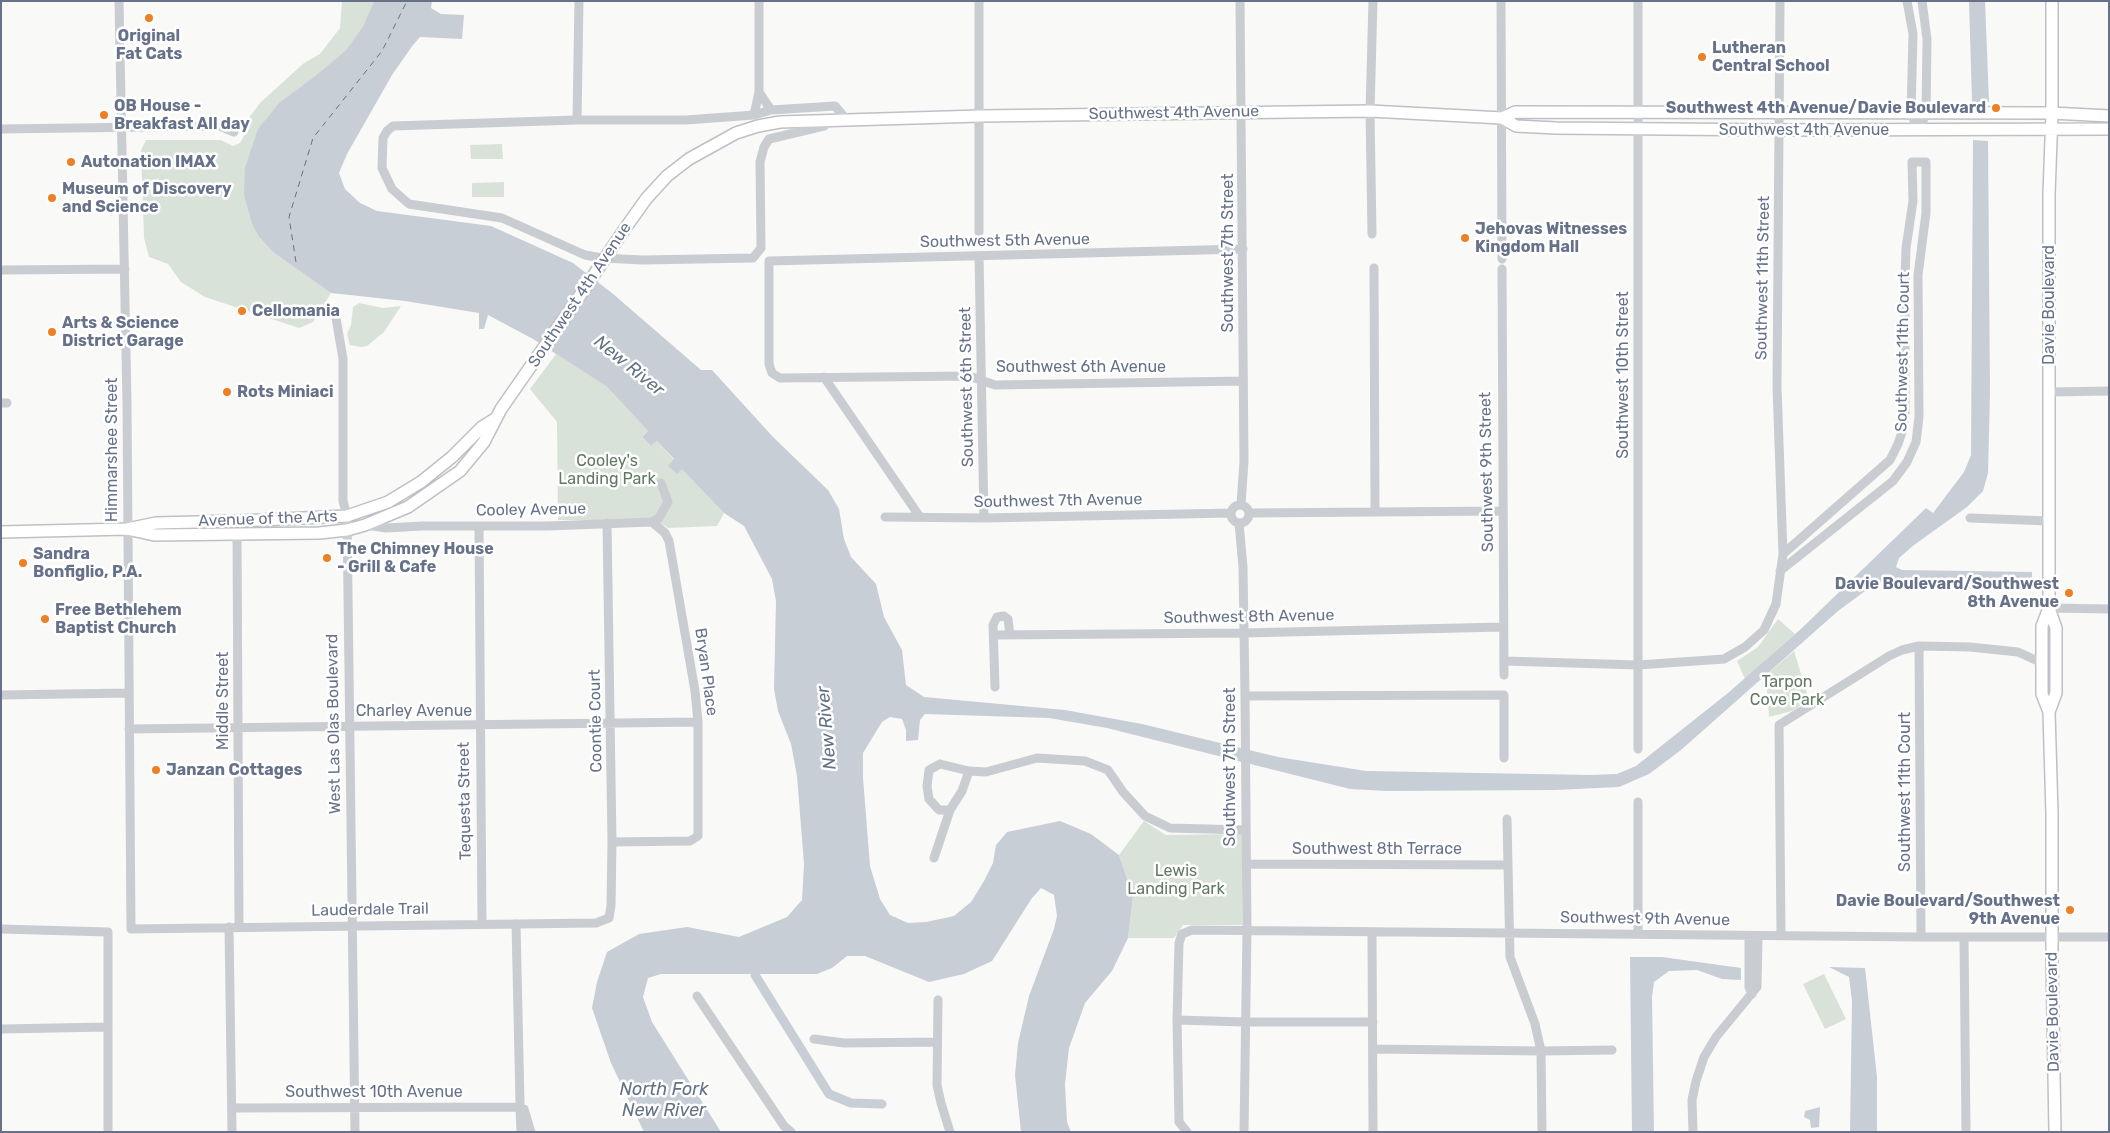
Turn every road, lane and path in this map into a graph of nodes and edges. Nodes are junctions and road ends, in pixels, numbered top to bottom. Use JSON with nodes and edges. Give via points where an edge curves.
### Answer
{"nodes":[{"id":1,"x":119,"y":1,"type":"edge"},
{"id":2,"x":579,"y":1,"type":"edge"},
{"id":3,"x":759,"y":1,"type":"edge"},
{"id":4,"x":979,"y":1,"type":"edge"},
{"id":5,"x":1240,"y":1,"type":"edge"},
{"id":6,"x":1373,"y":1,"type":"edge"},
{"id":7,"x":1501,"y":1,"type":"edge"},
{"id":8,"x":1638,"y":1,"type":"edge"},
{"id":9,"x":1780,"y":1,"type":"edge"},
{"id":10,"x":1907,"y":1,"type":"edge"},
{"id":11,"x":1922,"y":1,"type":"edge"},
{"id":12,"x":2052,"y":1,"type":"edge"},
{"id":13,"x":759,"y":92,"type":"junction"},
{"id":14,"x":771,"y":110,"type":"junction"},
{"id":15,"x":1370,"y":111,"type":"junction"},
{"id":16,"x":1242,"y":112,"type":"junction"},
{"id":17,"x":1780,"y":113,"type":"junction"},
{"id":18,"x":2052,"y":113,"type":"junction"},
{"id":19,"x":1638,"y":114,"type":"junction"},
{"id":20,"x":1911,"y":114,"type":"junction"},
{"id":21,"x":1926,"y":114,"type":"junction"},
{"id":22,"x":754,"y":115,"type":"junction"},
{"id":23,"x":980,"y":116,"type":"junction"},
{"id":24,"x":2109,"y":116,"type":"edge"},
{"id":25,"x":1502,"y":118,"type":"junction"},
{"id":26,"x":846,"y":119,"type":"junction"},
{"id":27,"x":577,"y":120,"type":"junction"},
{"id":28,"x":829,"y":120,"type":"junction"},
{"id":29,"x":122,"y":128,"type":"junction"},
{"id":30,"x":1,"y":129,"type":"edge"},
{"id":31,"x":1638,"y":129,"type":"junction"},
{"id":32,"x":2051,"y":129,"type":"junction"},
{"id":33,"x":2109,"y":129,"type":"edge"},
{"id":34,"x":1780,"y":130,"type":"junction"},
{"id":35,"x":1919,"y":130,"type":"junction"},
{"id":36,"x":234,"y":132,"type":"dead end"},
{"id":37,"x":979,"y":232,"type":"dead end"},
{"id":38,"x":1372,"y":234,"type":"dead end"},
{"id":39,"x":1243,"y":250,"type":"junction"},
{"id":40,"x":979,"y":256,"type":"junction"},
{"id":41,"x":1502,"y":259,"type":"dead end"},
{"id":42,"x":125,"y":268,"type":"junction"},
{"id":43,"x":1374,"y":268,"type":"dead end"},
{"id":44,"x":1502,"y":269,"type":"dead end"},
{"id":45,"x":1,"y":270,"type":"edge"},
{"id":46,"x":336,"y":318,"type":"dead end"},
{"id":47,"x":772,"y":373,"type":"joint"},
{"id":48,"x":824,"y":377,"type":"junction"},
{"id":49,"x":981,"y":380,"type":"junction"},
{"id":50,"x":1243,"y":381,"type":"junction"},
{"id":51,"x":1905,"y":389,"type":"junction"},
{"id":52,"x":1919,"y":389,"type":"junction"},
{"id":53,"x":2109,"y":391,"type":"edge"},
{"id":54,"x":2050,"y":392,"type":"junction"},
{"id":55,"x":499,"y":413,"type":"junction"},
{"id":56,"x":661,"y":483,"type":"dead end"},
{"id":57,"x":1241,"y":504,"type":"junction"},
{"id":58,"x":1502,"y":511,"type":"junction"},
{"id":59,"x":1375,"y":512,"type":"junction"},
{"id":60,"x":1231,"y":513,"type":"junction"},
{"id":61,"x":1250,"y":513,"type":"junction"},
{"id":62,"x":347,"y":516,"type":"junction"},
{"id":63,"x":885,"y":517,"type":"dead end"},
{"id":64,"x":920,"y":517,"type":"junction"},
{"id":65,"x":984,"y":518,"type":"junction"},
{"id":66,"x":1970,"y":518,"type":"dead end"},
{"id":67,"x":2049,"y":521,"type":"junction"},
{"id":68,"x":652,"y":522,"type":"junction"},
{"id":69,"x":607,"y":523,"type":"junction"},
{"id":70,"x":1239,"y":523,"type":"junction"},
{"id":71,"x":365,"y":524,"type":"junction"},
{"id":72,"x":479,"y":526,"type":"junction"},
{"id":73,"x":127,"y":529,"type":"junction"},
{"id":74,"x":347,"y":530,"type":"junction"},
{"id":75,"x":1,"y":532,"type":"edge"},
{"id":76,"x":237,"y":534,"type":"junction"},
{"id":77,"x":1783,"y":554,"type":"junction"},
{"id":78,"x":1780,"y":571,"type":"junction"},
{"id":79,"x":2049,"y":608,"type":"junction"},
{"id":80,"x":2109,"y":609,"type":"edge"},
{"id":81,"x":1503,"y":627,"type":"junction"},
{"id":82,"x":1243,"y":633,"type":"junction"},
{"id":83,"x":995,"y":635,"type":"junction"},
{"id":84,"x":1010,"y":635,"type":"junction"},
{"id":85,"x":1919,"y":646,"type":"junction"},
{"id":86,"x":1504,"y":661,"type":"junction"},
{"id":87,"x":2042,"y":663,"type":"junction"},
{"id":88,"x":1638,"y":664,"type":"junction"},
{"id":89,"x":1504,"y":675,"type":"dead end"},
{"id":90,"x":995,"y":687,"type":"dead end"},
{"id":91,"x":1,"y":694,"type":"edge"},
{"id":92,"x":129,"y":694,"type":"junction"},
{"id":93,"x":1245,"y":696,"type":"junction"},
{"id":94,"x":2049,"y":712,"type":"junction"},
{"id":95,"x":698,"y":722,"type":"junction"},
{"id":96,"x":611,"y":724,"type":"junction"},
{"id":97,"x":479,"y":725,"type":"junction"},
{"id":98,"x":349,"y":726,"type":"junction"},
{"id":99,"x":239,"y":727,"type":"junction"},
{"id":100,"x":129,"y":729,"type":"junction"},
{"id":101,"x":1638,"y":749,"type":"dead end"},
{"id":102,"x":1504,"y":758,"type":"dead end"},
{"id":103,"x":969,"y":771,"type":"junction"},
{"id":104,"x":1638,"y":802,"type":"dead end"},
{"id":105,"x":950,"y":810,"type":"junction"},
{"id":106,"x":1507,"y":819,"type":"dead end"},
{"id":107,"x":1245,"y":830,"type":"junction"},
{"id":108,"x":612,"y":842,"type":"junction"},
{"id":109,"x":934,"y":858,"type":"dead end"},
{"id":110,"x":1246,"y":864,"type":"junction"},
{"id":111,"x":1508,"y":865,"type":"junction"},
{"id":112,"x":609,"y":918,"type":"joint"},
{"id":113,"x":482,"y":924,"type":"junction"},
{"id":114,"x":516,"y":924,"type":"junction"},
{"id":115,"x":352,"y":925,"type":"junction"},
{"id":116,"x":234,"y":927,"type":"junction"},
{"id":117,"x":1,"y":929,"type":"edge"},
{"id":118,"x":131,"y":929,"type":"joint"},
{"id":119,"x":1247,"y":930,"type":"junction"},
{"id":120,"x":1372,"y":933,"type":"junction"},
{"id":121,"x":1508,"y":933,"type":"junction"},
{"id":122,"x":1638,"y":934,"type":"junction"},
{"id":123,"x":1781,"y":935,"type":"junction"},
{"id":124,"x":1753,"y":936,"type":"junction"},
{"id":125,"x":2052,"y":936,"type":"junction"},
{"id":126,"x":1921,"y":937,"type":"junction"},
{"id":127,"x":1964,"y":937,"type":"junction"},
{"id":128,"x":2109,"y":937,"type":"edge"},
{"id":129,"x":697,"y":996,"type":"dead end"},
{"id":130,"x":938,"y":1000,"type":"dead end"},
{"id":131,"x":1176,"y":1020,"type":"junction"},
{"id":132,"x":1245,"y":1022,"type":"junction"},
{"id":133,"x":1373,"y":1022,"type":"junction"},
{"id":134,"x":108,"y":1027,"type":"junction"},
{"id":135,"x":1,"y":1029,"type":"edge"},
{"id":136,"x":814,"y":1039,"type":"dead end"},
{"id":137,"x":937,"y":1042,"type":"junction"},
{"id":138,"x":1373,"y":1049,"type":"junction"},
{"id":139,"x":1612,"y":1050,"type":"dead end"},
{"id":140,"x":1541,"y":1051,"type":"junction"},
{"id":141,"x":355,"y":1107,"type":"junction"},
{"id":142,"x":520,"y":1107,"type":"junction"},
{"id":143,"x":232,"y":1108,"type":"junction"},
{"id":144,"x":108,"y":1132,"type":"edge"},
{"id":145,"x":232,"y":1132,"type":"edge"},
{"id":146,"x":355,"y":1132,"type":"edge"},
{"id":147,"x":521,"y":1132,"type":"edge"},
{"id":148,"x":531,"y":1132,"type":"edge"},
{"id":149,"x":791,"y":1132,"type":"edge"},
{"id":150,"x":950,"y":1132,"type":"edge"},
{"id":151,"x":1187,"y":1132,"type":"edge"},
{"id":152,"x":1244,"y":1132,"type":"edge"},
{"id":153,"x":1373,"y":1132,"type":"edge"},
{"id":154,"x":1542,"y":1132,"type":"edge"},
{"id":155,"x":1693,"y":1132,"type":"edge"},
{"id":156,"x":1966,"y":1132,"type":"edge"},
{"id":157,"x":2055,"y":1132,"type":"edge"}],
"edges":[{"from":1,"to":29,"type":"street","name":"Himmarshee Street"},
{"from":2,"to":27,"type":"street"},
{"from":3,"to":13,"type":"street"},
{"from":4,"to":23,"type":"street"},
{"from":5,"to":16,"type":"street","name":"Southwest 7th Street"},
{"from":6,"to":15,"type":"street"},
{"from":7,"to":25,"type":"street"},
{"from":8,"to":19,"type":"street","name":"Southwest 10th Street"},
{"from":9,"to":17,"type":"street","name":"Southwest 11th Street"},
{"from":10,"to":20,"type":"street","via":[[1912,34]]},
{"from":11,"to":21,"type":"street","via":[[1927,40]]},
{"from":12,"to":18,"type":"main road","name":"Davie Boulevard"},
{"from":13,"to":14,"type":"street"},
{"from":13,"to":22,"type":"street"},
{"from":14,"to":22,"type":"street"},
{"from":14,"to":26,"type":"street","via":[[834,106]]},
{"from":15,"to":16,"type":"main road","name":"Southwest 4th Avenue"},
{"from":15,"to":25,"type":"main road","name":"Southwest 4th Avenue"},
{"from":15,"to":38,"type":"street"},
{"from":16,"to":23,"type":"main road","name":"Southwest 4th Avenue"},
{"from":16,"to":39,"type":"street","name":"Southwest 7th Street"},
{"from":17,"to":19,"type":"main road","name":"Southwest 4th Avenue"},
{"from":17,"to":20,"type":"main road","name":"Southwest 4th Avenue"},
{"from":17,"to":34,"type":"street","name":"Southwest 11th Street"},
{"from":18,"to":21,"type":"main road","name":"Southwest 4th Avenue"},
{"from":18,"to":24,"type":"main road","name":"Southwest 4th Avenue"},
{"from":18,"to":32,"type":"main road","name":"Davie Boulevard"},
{"from":19,"to":25,"type":"main road","name":"Southwest 4th Avenue","via":[[1516,112]]},
{"from":19,"to":31,"type":"street","name":"Southwest 10th Street"},
{"from":20,"to":21,"type":"main road","name":"Southwest 4th Avenue"},
{"from":20,"to":35,"type":"street"},
{"from":21,"to":35,"type":"street"},
{"from":22,"to":27,"type":"street"},
{"from":23,"to":26,"type":"main road","name":"Southwest 4th Avenue"},
{"from":23,"to":37,"type":"street"},
{"from":25,"to":31,"type":"main road","name":"Southwest 4th Avenue","via":[[1516,126]]},
{"from":25,"to":41,"type":"street"},
{"from":26,"to":28,"type":"main road","name":"Southwest 4th Avenue"},
{"from":27,"to":28,"type":"street","via":[[393,126],[383,138],[382,168],[392,189],[409,204],[502,218],[585,255],[659,260],[752,258],[761,248],[760,162],[764,147],[769,139],[824,126]]},
{"from":28,"to":55,"type":"main road","name":"Southwest 4th Avenue","bridge":true,"via":[[780,122],[736,133],[689,158],[667,176],[624,230]]},
{"from":29,"to":30,"type":"street"},
{"from":29,"to":36,"type":"street","via":[[220,126]]},
{"from":29,"to":42,"type":"street","name":"Himmarshee Street"},
{"from":31,"to":34,"type":"main road","name":"Southwest 4th Avenue"},
{"from":31,"to":88,"type":"street","name":"Southwest 10th Street"},
{"from":32,"to":33,"type":"main road","name":"Southwest 4th Avenue"},
{"from":32,"to":35,"type":"main road","name":"Southwest 4th Avenue"},
{"from":32,"to":54,"type":"main road","name":"Davie Boulevard"},
{"from":34,"to":35,"type":"main road","name":"Southwest 4th Avenue"},
{"from":34,"to":77,"type":"street","name":"Southwest 11th Street","via":[[1777,387]]},
{"from":39,"to":40,"type":"street","name":"Southwest 5th Avenue"},
{"from":39,"to":50,"type":"street","name":"Southwest 7th Street"},
{"from":40,"to":47,"type":"street","name":"Southwest 5th Avenue","via":[[769,261],[769,364]]},
{"from":40,"to":49,"type":"street","name":"Southwest 6th Street"},
{"from":42,"to":45,"type":"street"},
{"from":42,"to":73,"type":"street","name":"Himmarshee Street"},
{"from":43,"to":59,"type":"street"},
{"from":44,"to":58,"type":"street","name":"Southwest 9th Street"},
{"from":46,"to":62,"type":"street","name":"West Las Olas Boulevard","via":[[343,359],[343,501]]},
{"from":47,"to":48,"type":"street","name":"Southwest 6th Avenue","via":[[780,378]]},
{"from":48,"to":49,"type":"street","name":"Southwest 6th Avenue","via":[[970,376]]},
{"from":48,"to":64,"type":"street"},
{"from":49,"to":50,"type":"street","name":"Southwest 6th Avenue","via":[[995,385]]},
{"from":49,"to":65,"type":"street","name":"Southwest 6th Street"},
{"from":50,"to":57,"type":"street","name":"Southwest 7th Street"},
{"from":51,"to":52,"type":"street"},
{"from":51,"to":52,"type":"street","name":"Southwest 11th Court","via":[[1905,281],[1913,200],[1912,162],[1926,162],[1926,213],[1918,275]]},
{"from":51,"to":77,"type":"street","name":"Southwest 11th Court","via":[[1903,429],[1890,460]]},
{"from":52,"to":78,"type":"street","name":"Southwest 11th Court","via":[[1916,442],[1908,462],[1893,481]]},
{"from":53,"to":54,"type":"street"},
{"from":54,"to":67,"type":"main road","name":"Davie Boulevard"},
{"from":55,"to":62,"type":"main road","name":"Avenue of the Arts","via":[[421,482],[388,502]]},
{"from":55,"to":71,"type":"main road","name":"Southwest 4th Avenue","via":[[484,442],[460,471],[408,507]]},
{"from":56,"to":68,"type":"street","via":[[668,502],[659,518]]},
{"from":57,"to":60,"type":"street","via":[[1235,506]]},
{"from":57,"to":61,"type":"street","via":[[1247,506]]},
{"from":58,"to":59,"type":"street"},
{"from":58,"to":81,"type":"street","name":"Southwest 9th Street"},
{"from":59,"to":61,"type":"street"},
{"from":60,"to":65,"type":"street","name":"Southwest 7th Avenue"},
{"from":60,"to":70,"type":"street"},
{"from":61,"to":70,"type":"street","via":[[1247,520]]},
{"from":62,"to":73,"type":"main road","name":"Avenue of the Arts","via":[[156,523]]},
{"from":62,"to":74,"type":"street","name":"West Las Olas Boulevard"},
{"from":63,"to":64,"type":"street","name":"Southwest 7th Avenue"},
{"from":64,"to":65,"type":"street","name":"Southwest 7th Avenue"},
{"from":66,"to":67,"type":"street"},
{"from":67,"to":79,"type":"main road","name":"Davie Boulevard"},
{"from":68,"to":69,"type":"street","name":"Cooley Avenue"},
{"from":68,"to":95,"type":"street","name":"Bryan Place","via":[[669,541]]},
{"from":69,"to":72,"type":"street","name":"Cooley Avenue"},
{"from":69,"to":96,"type":"street","name":"Coontie Court"},
{"from":70,"to":82,"type":"street","name":"Southwest 7th Street"},
{"from":71,"to":72,"type":"street","name":"Cooley Avenue","via":[[386,528]]},
{"from":71,"to":74,"type":"main road","name":"Southwest 4th Avenue"},
{"from":72,"to":97,"type":"street","name":"Tequesta Street"},
{"from":73,"to":75,"type":"main road","name":"Avenue of the Arts"},
{"from":73,"to":76,"type":"main road","name":"Avenue of the Arts","via":[[154,535]]},
{"from":73,"to":92,"type":"street","name":"Himmarshee Street"},
{"from":74,"to":76,"type":"main road","name":"Avenue of the Arts"},
{"from":74,"to":98,"type":"street","name":"West Las Olas Boulevard"},
{"from":76,"to":99,"type":"street","name":"Middle Street"},
{"from":77,"to":78,"type":"street"},
{"from":78,"to":88,"type":"street","via":[[1776,604],[1764,630],[1745,647],[1724,660]]},
{"from":79,"to":80,"type":"street"},
{"from":79,"to":87,"type":"main road","name":"Davie Boulevard","via":[[2042,626]]},
{"from":79,"to":94,"type":"main road","name":"Davie Boulevard","via":[[2056,628],[2056,693]]},
{"from":81,"to":82,"type":"street","name":"Southwest 8th Avenue"},
{"from":81,"to":86,"type":"street","name":"Southwest 9th Street"},
{"from":82,"to":84,"type":"street","name":"Southwest 8th Avenue"},
{"from":82,"to":93,"type":"street","name":"Southwest 7th Street"},
{"from":83,"to":84,"type":"street","name":"Southwest 8th Avenue"},
{"from":83,"to":84,"type":"street","via":[[993,623],[1000,616],[1008,619]]},
{"from":83,"to":90,"type":"street"},
{"from":85,"to":87,"type":"street","via":[[2018,652]]},
{"from":85,"to":123,"type":"street","via":[[1889,656],[1780,725]]},
{"from":85,"to":126,"type":"street","name":"Southwest 11th Court"},
{"from":86,"to":88,"type":"street"},
{"from":86,"to":89,"type":"street","name":"Southwest 9th Street"},
{"from":87,"to":94,"type":"main road","name":"Davie Boulevard","via":[[2042,694]]},
{"from":88,"to":101,"type":"street","name":"Southwest 10th Street"},
{"from":91,"to":92,"type":"street"},
{"from":92,"to":100,"type":"street","name":"Himmarshee Street"},
{"from":93,"to":102,"type":"street","via":[[1504,695]]},
{"from":93,"to":107,"type":"street","name":"Southwest 7th Street"},
{"from":94,"to":125,"type":"main road","name":"Davie Boulevard"},
{"from":95,"to":96,"type":"street","name":"Charley Avenue"},
{"from":95,"to":108,"type":"street","name":"Bryan Place","via":[[698,836],[690,841]]},
{"from":96,"to":97,"type":"street","name":"Charley Avenue"},
{"from":96,"to":108,"type":"street","name":"Coontie Court"},
{"from":97,"to":98,"type":"street","name":"Charley Avenue"},
{"from":97,"to":113,"type":"street","name":"Tequesta Street"},
{"from":98,"to":99,"type":"street","name":"Charley Avenue"},
{"from":98,"to":115,"type":"street","name":"West Las Olas Boulevard"},
{"from":99,"to":100,"type":"street","name":"Charley Avenue"},
{"from":99,"to":116,"type":"street","name":"Middle Street"},
{"from":100,"to":118,"type":"street","name":"Himmarshee Street"},
{"from":103,"to":105,"type":"street"},
{"from":103,"to":105,"type":"street","via":[[940,764],[929,770],[929,799],[939,810]]},
{"from":103,"to":107,"type":"street","via":[[986,772],[1037,758],[1085,761],[1108,770],[1145,816],[1170,828]]},
{"from":104,"to":122,"type":"street"},
{"from":105,"to":109,"type":"street"},
{"from":106,"to":111,"type":"street"},
{"from":107,"to":110,"type":"street","name":"Southwest 7th Street"},
{"from":108,"to":112,"type":"street","name":"Coontie Court"},
{"from":110,"to":111,"type":"street","name":"Southwest 8th Terrace"},
{"from":110,"to":119,"type":"street","name":"Southwest 7th Street"},
{"from":111,"to":121,"type":"street"},
{"from":112,"to":114,"type":"street","name":"Lauderdale Trail","via":[[596,923]]},
{"from":113,"to":114,"type":"street","name":"Lauderdale Trail"},
{"from":113,"to":115,"type":"street","name":"Lauderdale Trail"},
{"from":114,"to":142,"type":"street"},
{"from":115,"to":116,"type":"street","name":"Lauderdale Trail"},
{"from":115,"to":141,"type":"street","name":"West Las Olas Boulevard"},
{"from":116,"to":118,"type":"street","name":"Lauderdale Trail"},
{"from":116,"to":143,"type":"street","name":"Middle Street"},
{"from":117,"to":134,"type":"street","via":[[108,932]]},
{"from":119,"to":120,"type":"street","name":"Southwest 9th Avenue"},
{"from":119,"to":131,"type":"street","name":"Southwest 9th Avenue","via":[[1192,930],[1182,934]]},
{"from":119,"to":132,"type":"street","name":"Southwest 7th Street"},
{"from":120,"to":121,"type":"street","name":"Southwest 9th Avenue"},
{"from":120,"to":133,"type":"street"},
{"from":121,"to":122,"type":"street","name":"Southwest 9th Avenue"},
{"from":121,"to":140,"type":"street","via":[[1510,958]]},
{"from":122,"to":124,"type":"street","name":"Southwest 9th Avenue"},
{"from":123,"to":124,"type":"street","name":"Southwest 9th Avenue"},
{"from":123,"to":126,"type":"street","name":"Southwest 9th Avenue"},
{"from":124,"to":155,"type":"street","via":[[1749,986],[1752,994],[1704,1057],[1692,1100]]},
{"from":125,"to":127,"type":"street","name":"Southwest 9th Avenue"},
{"from":125,"to":128,"type":"street","name":"Southwest 9th Avenue"},
{"from":125,"to":157,"type":"main road","name":"Davie Boulevard"},
{"from":126,"to":127,"type":"street","name":"Southwest 9th Avenue"},
{"from":127,"to":156,"type":"street"},
{"from":129,"to":149,"type":"street"},
{"from":130,"to":137,"type":"street"},
{"from":131,"to":132,"type":"street"},
{"from":131,"to":151,"type":"street","via":[[1179,1122]]},
{"from":132,"to":133,"type":"street"},
{"from":132,"to":152,"type":"street","name":"Southwest 7th Street"},
{"from":133,"to":138,"type":"street"},
{"from":134,"to":135,"type":"street"},
{"from":134,"to":144,"type":"street"},
{"from":136,"to":137,"type":"street","via":[[844,1043]]},
{"from":137,"to":150,"type":"street","via":[[937,1085]]},
{"from":138,"to":140,"type":"street"},
{"from":138,"to":153,"type":"street"},
{"from":139,"to":140,"type":"street"},
{"from":140,"to":154,"type":"street"},
{"from":141,"to":142,"type":"street","name":"Southwest 10th Avenue"},
{"from":141,"to":143,"type":"street","name":"Southwest 10th Avenue"},
{"from":141,"to":146,"type":"street","name":"West Las Olas Boulevard"},
{"from":142,"to":147,"type":"street"},
{"from":142,"to":148,"type":"street"},
{"from":143,"to":145,"type":"street","name":"Middle Street"}]}
